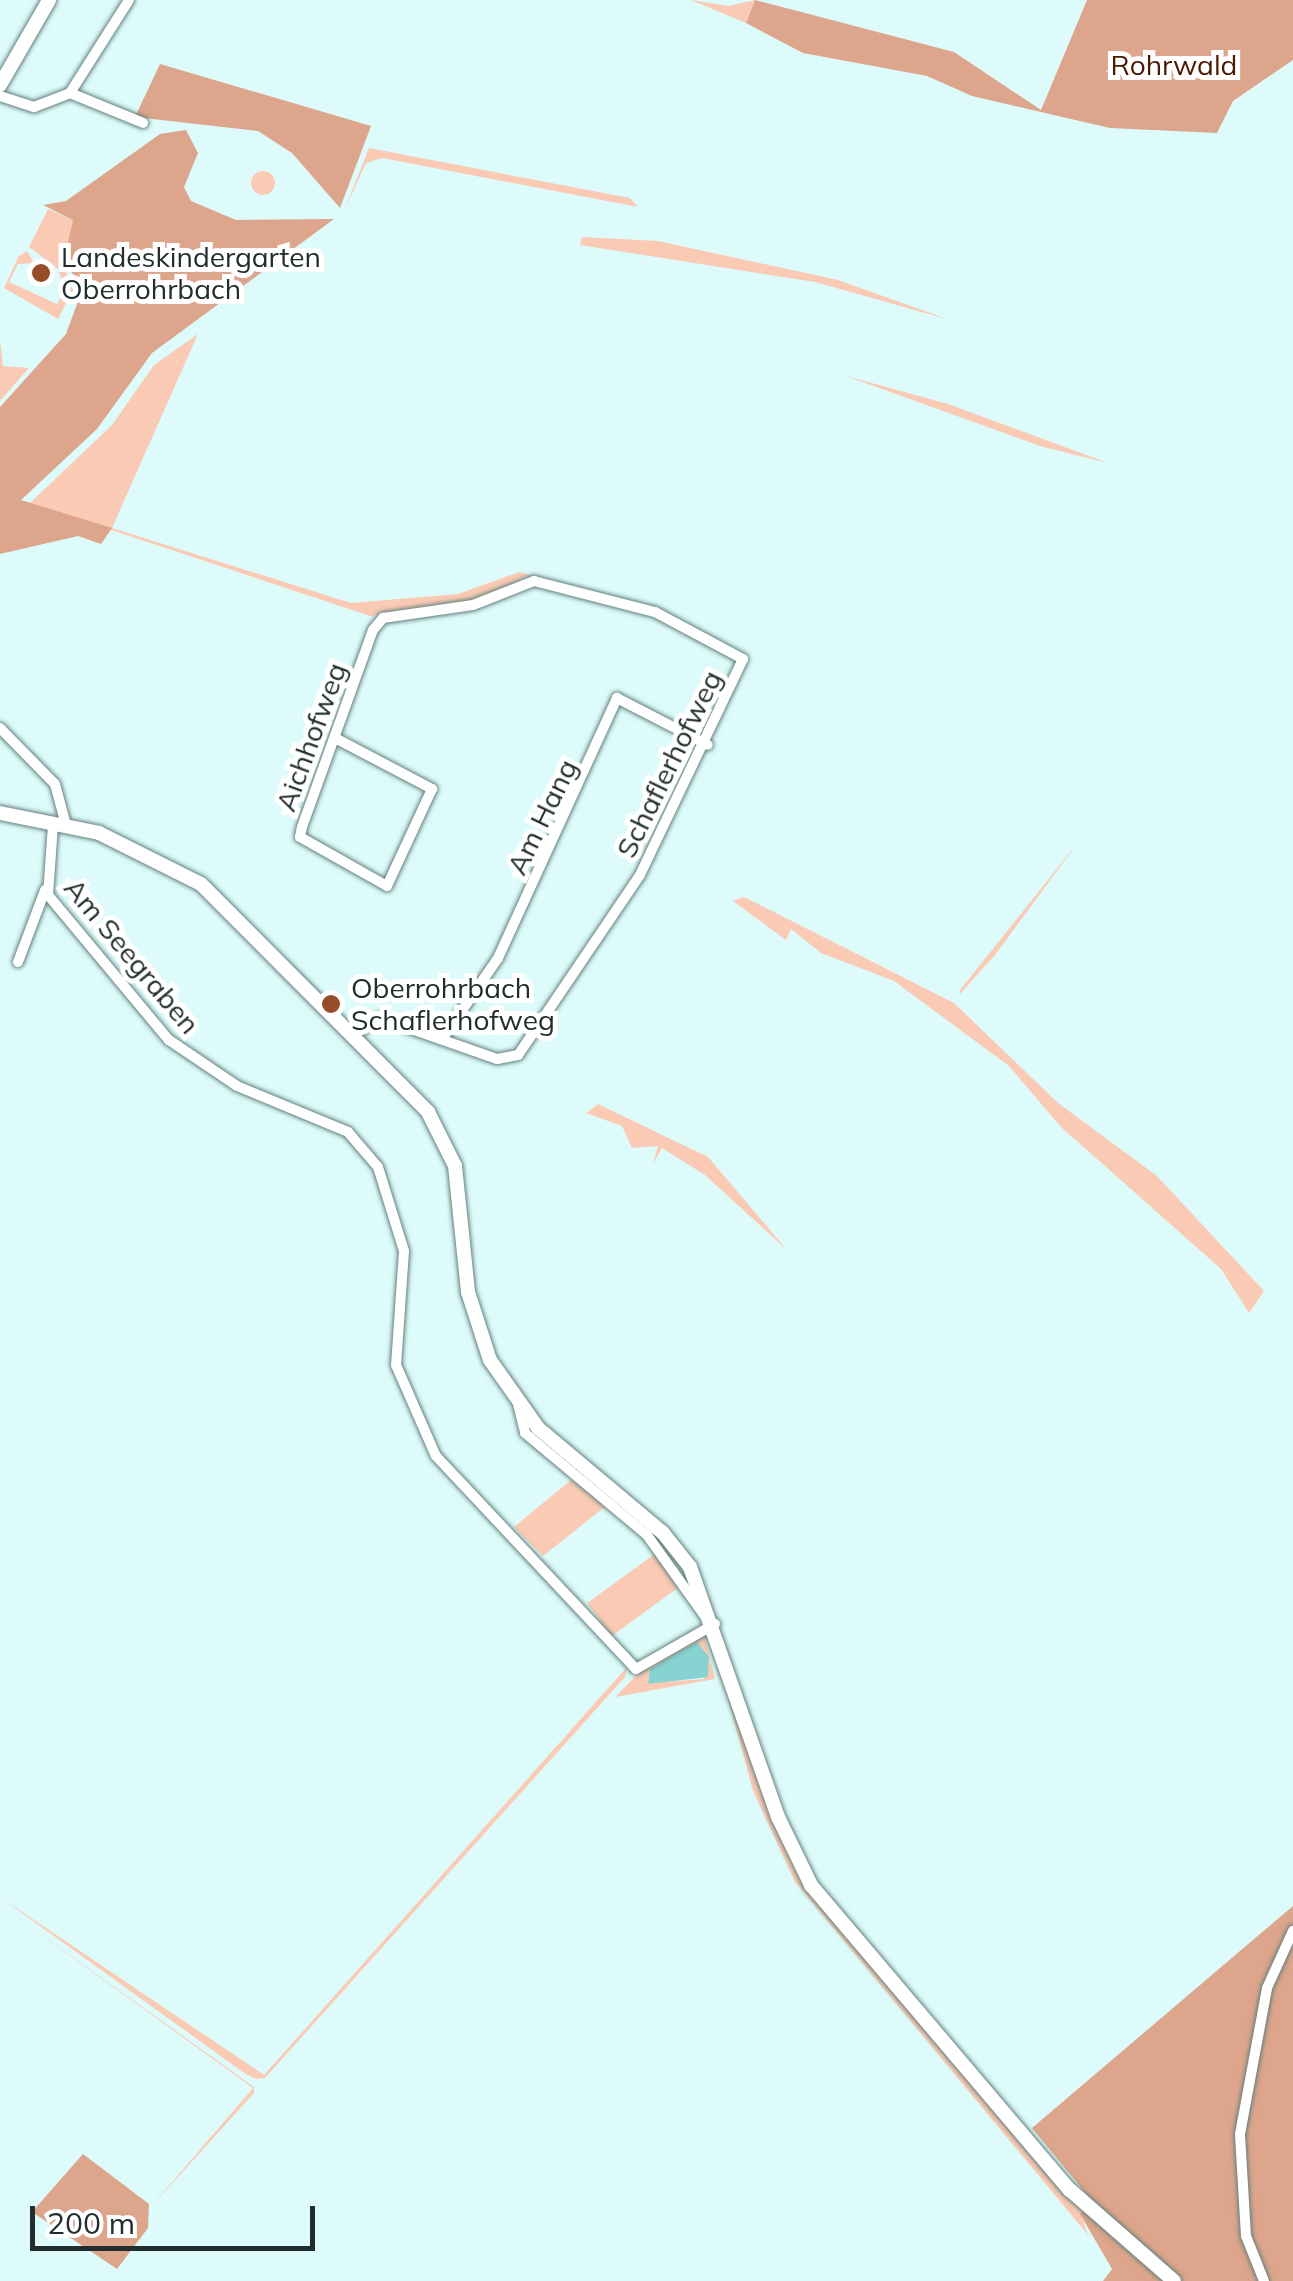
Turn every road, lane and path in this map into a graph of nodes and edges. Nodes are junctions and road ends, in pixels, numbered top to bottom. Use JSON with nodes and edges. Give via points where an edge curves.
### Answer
{"nodes":[{"id":1,"x":49,"y":0,"type":"edge"},
{"id":2,"x":129,"y":0,"type":"edge"},
{"id":3,"x":4,"y":67,"type":"edge"},
{"id":4,"x":0,"y":85,"type":"edge"},
{"id":5,"x":70,"y":93,"type":"junction"},
{"id":6,"x":0,"y":96,"type":"edge"},
{"id":7,"x":143,"y":123,"type":"dead end"},
{"id":8,"x":378,"y":622,"type":"joint"},
{"id":9,"x":0,"y":728,"type":"edge"},
{"id":10,"x":334,"y":738,"type":"junction"},
{"id":11,"x":708,"y":745,"type":"junction"},
{"id":12,"x":0,"y":813,"type":"edge"},
{"id":13,"x":60,"y":825,"type":"junction"},
{"id":14,"x":46,"y":890,"type":"junction"},
{"id":15,"x":18,"y":962,"type":"dead end"},
{"id":16,"x":352,"y":1036,"type":"junction"},
{"id":17,"x":442,"y":1038,"type":"junction"},
{"id":18,"x":715,"y":1624,"type":"junction"},
{"id":19,"x":1293,"y":1931,"type":"edge"},
{"id":20,"x":1174,"y":2281,"type":"edge"},
{"id":21,"x":1264,"y":2281,"type":"edge"}],
"edges":[{"from":1,"to":3,"type":"main road"},
{"from":2,"to":5,"type":"street"},
{"from":3,"to":4,"type":"main road"},
{"from":5,"to":6,"type":"street","via":[[34,107]]},
{"from":5,"to":7,"type":"street"},
{"from":8,"to":10,"type":"street","name":"Aichhofweg"},
{"from":8,"to":11,"type":"street","name":"Schaflerhofweg","via":[[473,605],[527,581],[654,612],[743,656]]},
{"from":9,"to":13,"type":"street","via":[[55,784]]},
{"from":10,"to":10,"type":"street","name":"Aichhofweg","via":[[300,841],[372,884],[395,880],[432,789]]},
{"from":11,"to":17,"type":"street","name":"Schaflerhofweg","via":[[619,909],[510,1060]]},
{"from":11,"to":17,"type":"street","name":"Am Hang","via":[[617,698],[498,958]]},
{"from":12,"to":13,"type":"main road"},
{"from":13,"to":14,"type":"street","name":"Am Seegraben"},
{"from":13,"to":16,"type":"main road","via":[[201,884]]},
{"from":14,"to":15,"type":"street"},
{"from":14,"to":18,"type":"street","name":"Am Seegraben","via":[[187,1056],[348,1132],[396,1209],[404,1268],[396,1365],[436,1456],[636,1670]]},
{"from":16,"to":17,"type":"street","via":[[377,1018]]},
{"from":16,"to":18,"type":"main road","via":[[420,1103],[448,1148],[470,1304],[518,1404],[675,1545]]},
{"from":18,"to":20,"type":"main road","via":[[778,1817],[811,1885],[1070,2190]]},
{"from":19,"to":21,"type":"street","via":[[1268,1988],[1240,2134],[1246,2236]]}]}
